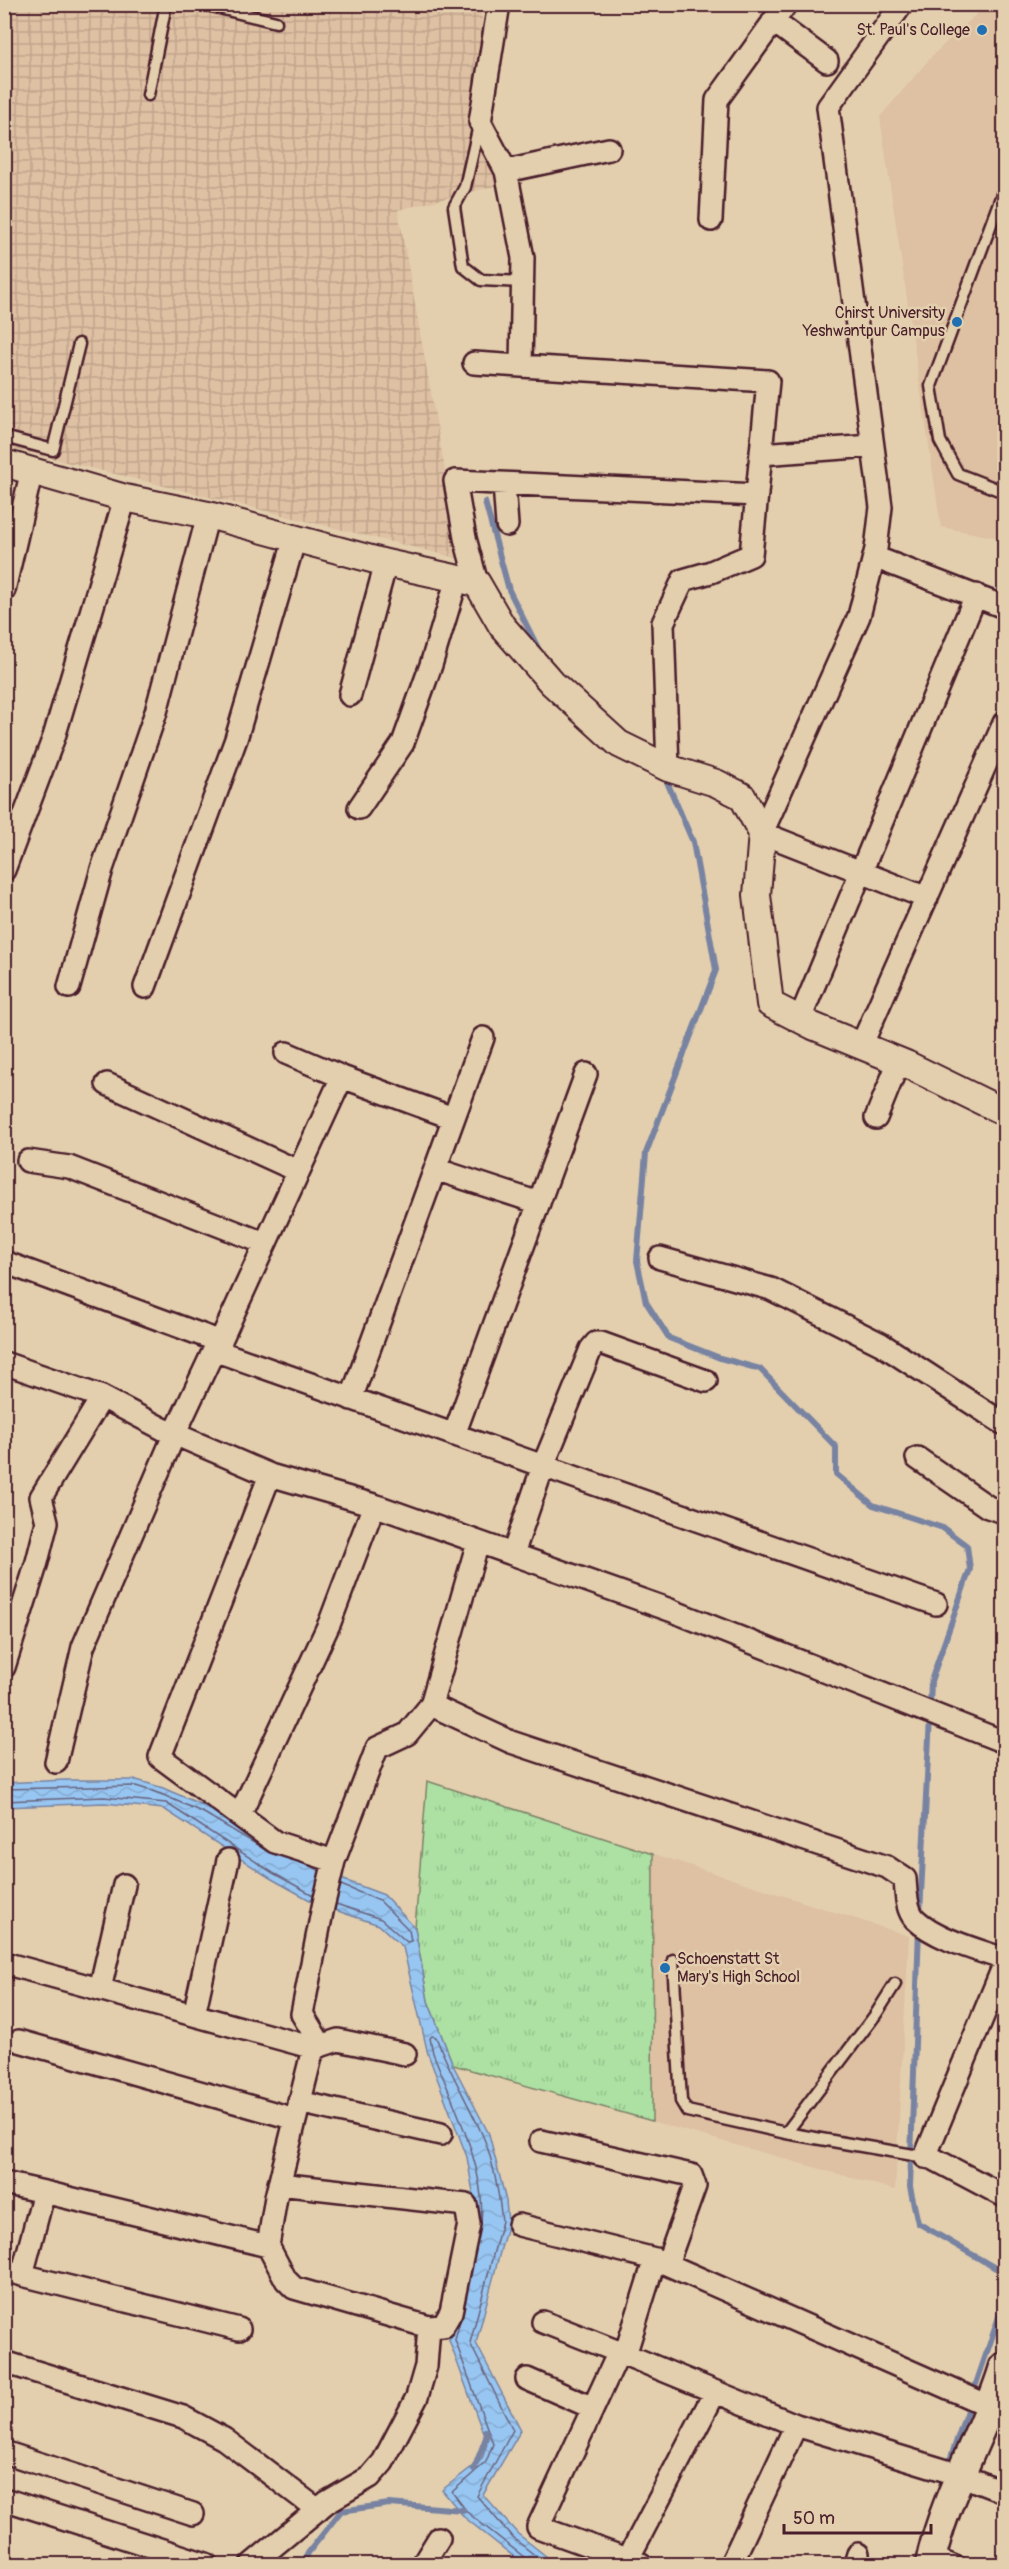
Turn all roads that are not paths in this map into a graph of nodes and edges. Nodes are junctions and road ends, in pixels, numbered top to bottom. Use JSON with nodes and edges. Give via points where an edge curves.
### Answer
{"nodes":[{"id":1,"x":166,"y":4,"type":"edge"},
{"id":2,"x":203,"y":4,"type":"edge"},
{"id":3,"x":499,"y":4,"type":"edge"},
{"id":4,"x":786,"y":4,"type":"edge"},
{"id":5,"x":902,"y":4,"type":"edge"},
{"id":6,"x":773,"y":21,"type":"junction"},
{"id":7,"x":276,"y":22,"type":"dead end"},
{"id":8,"x":827,"y":61,"type":"dead end"},
{"id":9,"x":148,"y":95,"type":"dead end"},
{"id":10,"x":480,"y":122,"type":"junction"},
{"id":11,"x":609,"y":149,"type":"dead end"},
{"id":12,"x":506,"y":171,"type":"junction"},
{"id":13,"x":1005,"y":189,"type":"edge"},
{"id":14,"x":711,"y":220,"type":"dead end"},
{"id":15,"x":523,"y":282,"type":"junction"},
{"id":16,"x":79,"y":344,"type":"dead end"},
{"id":17,"x":474,"y":363,"type":"dead end"},
{"id":18,"x":521,"y":366,"type":"junction"},
{"id":19,"x":4,"y":437,"type":"edge"},
{"id":20,"x":872,"y":446,"type":"junction"},
{"id":21,"x":761,"y":454,"type":"junction"},
{"id":22,"x":4,"y":463,"type":"edge"},
{"id":23,"x":32,"y":470,"type":"junction"},
{"id":24,"x":504,"y":484,"type":"junction"},
{"id":25,"x":1005,"y":492,"type":"edge"},
{"id":26,"x":757,"y":495,"type":"junction"},
{"id":27,"x":125,"y":498,"type":"junction"},
{"id":28,"x":208,"y":515,"type":"junction"},
{"id":29,"x":507,"y":525,"type":"dead end"},
{"id":30,"x":295,"y":538,"type":"junction"},
{"id":31,"x":874,"y":557,"type":"junction"},
{"id":32,"x":386,"y":563,"type":"junction"},
{"id":33,"x":6,"y":581,"type":"edge"},
{"id":34,"x":467,"y":581,"type":"junction"},
{"id":35,"x":975,"y":595,"type":"junction"},
{"id":36,"x":1005,"y":607,"type":"edge"},
{"id":37,"x":350,"y":695,"type":"dead end"},
{"id":38,"x":1005,"y":723,"type":"edge"},
{"id":39,"x":668,"y":768,"type":"junction"},
{"id":40,"x":359,"y":808,"type":"dead end"},
{"id":41,"x":762,"y":833,"type":"junction"},
{"id":42,"x":4,"y":870,"type":"edge"},
{"id":43,"x":861,"y":871,"type":"junction"},
{"id":44,"x":927,"y":897,"type":"junction"},
{"id":45,"x":69,"y":987,"type":"dead end"},
{"id":46,"x":145,"y":987,"type":"dead end"},
{"id":47,"x":800,"y":1019,"type":"junction"},
{"id":48,"x":483,"y":1038,"type":"dead end"},
{"id":49,"x":861,"y":1046,"type":"junction"},
{"id":50,"x":286,"y":1053,"type":"dead end"},
{"id":51,"x":899,"y":1061,"type":"junction"},
{"id":52,"x":586,"y":1074,"type":"dead end"},
{"id":53,"x":342,"y":1077,"type":"junction"},
{"id":54,"x":107,"y":1084,"type":"dead end"},
{"id":55,"x":1005,"y":1112,"type":"edge"},
{"id":56,"x":453,"y":1118,"type":"junction"},
{"id":57,"x":876,"y":1118,"type":"dead end"},
{"id":58,"x":28,"y":1161,"type":"dead end"},
{"id":59,"x":435,"y":1169,"type":"junction"},
{"id":60,"x":298,"y":1171,"type":"junction"},
{"id":61,"x":539,"y":1203,"type":"junction"},
{"id":62,"x":264,"y":1243,"type":"junction"},
{"id":63,"x":660,"y":1258,"type":"dead end"},
{"id":64,"x":4,"y":1262,"type":"edge"},
{"id":65,"x":219,"y":1347,"type":"junction"},
{"id":66,"x":5,"y":1365,"type":"edge"},
{"id":67,"x":706,"y":1381,"type":"dead end"},
{"id":68,"x":102,"y":1397,"type":"junction"},
{"id":69,"x":351,"y":1399,"type":"junction"},
{"id":70,"x":1005,"y":1424,"type":"edge"},
{"id":71,"x":175,"y":1433,"type":"junction"},
{"id":72,"x":454,"y":1435,"type":"junction"},
{"id":73,"x":916,"y":1458,"type":"dead end"},
{"id":74,"x":543,"y":1466,"type":"junction"},
{"id":75,"x":270,"y":1475,"type":"junction"},
{"id":76,"x":374,"y":1505,"type":"junction"},
{"id":77,"x":1005,"y":1508,"type":"edge"},
{"id":78,"x":478,"y":1542,"type":"junction"},
{"id":79,"x":513,"y":1554,"type":"junction"},
{"id":80,"x":936,"y":1604,"type":"dead end"},
{"id":81,"x":4,"y":1667,"type":"edge"},
{"id":82,"x":432,"y":1706,"type":"junction"},
{"id":83,"x":1005,"y":1742,"type":"edge"},
{"id":84,"x":56,"y":1762,"type":"dead end"},
{"id":85,"x":240,"y":1815,"type":"junction"},
{"id":86,"x":228,"y":1860,"type":"dead end"},
{"id":87,"x":330,"y":1876,"type":"junction"},
{"id":88,"x":124,"y":1885,"type":"dead end"},
{"id":89,"x":1005,"y":1959,"type":"edge"},
{"id":90,"x":673,"y":1960,"type":"dead end"},
{"id":91,"x":4,"y":1963,"type":"edge"},
{"id":92,"x":1005,"y":1965,"type":"edge"},
{"id":93,"x":895,"y":1984,"type":"dead end"},
{"id":94,"x":100,"y":1989,"type":"junction"},
{"id":95,"x":194,"y":2015,"type":"junction"},
{"id":96,"x":20,"y":2041,"type":"dead end"},
{"id":97,"x":314,"y":2048,"type":"junction"},
{"id":98,"x":405,"y":2054,"type":"dead end"},
{"id":99,"x":297,"y":2111,"type":"junction"},
{"id":100,"x":786,"y":2133,"type":"junction"},
{"id":101,"x":441,"y":2134,"type":"dead end"},
{"id":102,"x":541,"y":2141,"type":"dead end"},
{"id":103,"x":925,"y":2157,"type":"junction"},
{"id":104,"x":4,"y":2183,"type":"edge"},
{"id":105,"x":279,"y":2184,"type":"junction"},
{"id":106,"x":44,"y":2192,"type":"junction"},
{"id":107,"x":1005,"y":2196,"type":"edge"},
{"id":108,"x":519,"y":2225,"type":"dead end"},
{"id":109,"x":268,"y":2246,"type":"junction"},
{"id":110,"x":661,"y":2261,"type":"junction"},
{"id":111,"x":13,"y":2273,"type":"edge"},
{"id":112,"x":543,"y":2322,"type":"dead end"},
{"id":113,"x":429,"y":2327,"type":"junction"},
{"id":114,"x":239,"y":2329,"type":"dead end"},
{"id":115,"x":622,"y":2353,"type":"junction"},
{"id":116,"x":4,"y":2362,"type":"edge"},
{"id":117,"x":1004,"y":2370,"type":"edge"},
{"id":118,"x":527,"y":2379,"type":"dead end"},
{"id":119,"x":716,"y":2392,"type":"junction"},
{"id":120,"x":989,"y":2406,"type":"junction"},
{"id":121,"x":593,"y":2408,"type":"junction"},
{"id":122,"x":796,"y":2424,"type":"junction"},
{"id":123,"x":4,"y":2452,"type":"edge"},
{"id":124,"x":960,"y":2475,"type":"junction"},
{"id":125,"x":1005,"y":2492,"type":"edge"},
{"id":126,"x":4,"y":2499,"type":"edge"},
{"id":127,"x":318,"y":2510,"type":"junction"},
{"id":128,"x":193,"y":2514,"type":"dead end"},
{"id":129,"x":439,"y":2538,"type":"dead end"},
{"id":130,"x":931,"y":2558,"type":"edge"},
{"id":131,"x":634,"y":2562,"type":"edge"},
{"id":132,"x":206,"y":2565,"type":"edge"},
{"id":133,"x":252,"y":2565,"type":"edge"},
{"id":134,"x":423,"y":2565,"type":"edge"},
{"id":135,"x":730,"y":2565,"type":"edge"},
{"id":136,"x":962,"y":2565,"type":"edge"}],
"edges":[{"from":1,"to":9,"type":"lane"},
{"from":2,"to":7,"type":"lane"},
{"from":3,"to":10,"type":"street"},
{"from":4,"to":6,"type":"street"},
{"from":5,"to":20,"type":"street","via":[[828,107]]},
{"from":6,"to":8,"type":"street"},
{"from":6,"to":14,"type":"street","via":[[717,100]]},
{"from":10,"to":12,"type":"street"},
{"from":10,"to":15,"type":"lane","via":[[465,187],[454,207],[463,266],[481,280]]},
{"from":11,"to":12,"type":"street"},
{"from":12,"to":15,"type":"street","via":[[523,258]]},
{"from":13,"to":25,"type":"lane","via":[[931,386],[939,441],[958,474]]},
{"from":15,"to":18,"type":"street"},
{"from":16,"to":19,"type":"lane","via":[[53,450]]},
{"from":17,"to":18,"type":"street"},
{"from":18,"to":21,"type":"street","via":[[768,381]]},
{"from":20,"to":21,"type":"street"},
{"from":20,"to":31,"type":"street","via":[[881,507]]},
{"from":21,"to":26,"type":"street"},
{"from":22,"to":23,"type":"street"},
{"from":23,"to":27,"type":"street"},
{"from":23,"to":33,"type":"street"},
{"from":24,"to":26,"type":"street"},
{"from":24,"to":29,"type":"street"},
{"from":24,"to":34,"type":"street","via":[[455,482],[465,538]]},
{"from":26,"to":39,"type":"street","via":[[751,555],[683,580],[663,623]]},
{"from":27,"to":28,"type":"street"},
{"from":27,"to":42,"type":"street","via":[[54,737]]},
{"from":28,"to":30,"type":"street"},
{"from":28,"to":45,"type":"street","via":[[156,712],[102,869]]},
{"from":30,"to":32,"type":"street"},
{"from":30,"to":46,"type":"street","via":[[236,739]]},
{"from":31,"to":35,"type":"street"},
{"from":31,"to":41,"type":"street","via":[[860,616]]},
{"from":32,"to":34,"type":"street"},
{"from":32,"to":37,"type":"street"},
{"from":34,"to":39,"type":"street","via":[[552,683],[619,744]]},
{"from":34,"to":40,"type":"street","via":[[403,742]]},
{"from":35,"to":36,"type":"street"},
{"from":35,"to":43,"type":"street"},
{"from":38,"to":44,"type":"street"},
{"from":39,"to":41,"type":"street","via":[[742,796]]},
{"from":41,"to":43,"type":"street"},
{"from":41,"to":47,"type":"street","via":[[757,895],[770,1004]]},
{"from":43,"to":44,"type":"street"},
{"from":43,"to":47,"type":"street"},
{"from":44,"to":49,"type":"street"},
{"from":47,"to":49,"type":"street"},
{"from":48,"to":56,"type":"street"},
{"from":49,"to":51,"type":"street"},
{"from":50,"to":53,"type":"street"},
{"from":51,"to":55,"type":"street"},
{"from":51,"to":57,"type":"street"},
{"from":52,"to":61,"type":"street"},
{"from":53,"to":56,"type":"street"},
{"from":53,"to":60,"type":"street"},
{"from":54,"to":60,"type":"street"},
{"from":56,"to":59,"type":"street"},
{"from":58,"to":62,"type":"street","via":[[69,1167]]},
{"from":59,"to":61,"type":"street"},
{"from":59,"to":69,"type":"street"},
{"from":60,"to":62,"type":"street"},
{"from":61,"to":72,"type":"street"},
{"from":62,"to":65,"type":"street"},
{"from":63,"to":70,"type":"street","via":[[771,1289],[881,1344]]},
{"from":64,"to":65,"type":"street"},
{"from":65,"to":69,"type":"street"},
{"from":65,"to":71,"type":"street","via":[[214,1350]]},
{"from":66,"to":68,"type":"street"},
{"from":67,"to":74,"type":"street","via":[[596,1343]]},
{"from":68,"to":71,"type":"street"},
{"from":68,"to":81,"type":"street","via":[[41,1497],[47,1522]]},
{"from":69,"to":72,"type":"street"},
{"from":71,"to":75,"type":"street"},
{"from":71,"to":84,"type":"street","via":[[83,1647]]},
{"from":72,"to":74,"type":"street"},
{"from":73,"to":77,"type":"street","via":[[988,1507]]},
{"from":74,"to":79,"type":"street"},
{"from":74,"to":80,"type":"street"},
{"from":75,"to":76,"type":"street"},
{"from":75,"to":85,"type":"street","via":[[159,1757]]},
{"from":76,"to":78,"type":"street"},
{"from":76,"to":85,"type":"street","via":[[330,1622]]},
{"from":78,"to":79,"type":"street"},
{"from":78,"to":82,"type":"street"},
{"from":79,"to":83,"type":"street","via":[[670,1610]]},
{"from":82,"to":87,"type":"street","via":[[407,1734],[377,1748]]},
{"from":82,"to":89,"type":"street","via":[[511,1742],[887,1867],[905,1879],[906,1900],[914,1918],[943,1936]]},
{"from":85,"to":87,"type":"street"},
{"from":86,"to":95,"type":"street"},
{"from":87,"to":97,"type":"street","via":[[302,2014],[316,2037]]},
{"from":88,"to":94,"type":"street"},
{"from":90,"to":100,"type":"lane","via":[[681,2101],[687,2111]]},
{"from":91,"to":94,"type":"street"},
{"from":92,"to":103,"type":"street"},
{"from":93,"to":100,"type":"lane"},
{"from":94,"to":95,"type":"street"},
{"from":95,"to":97,"type":"street"},
{"from":96,"to":99,"type":"street"},
{"from":97,"to":98,"type":"street","via":[[338,2040]]},
{"from":97,"to":99,"type":"street"},
{"from":99,"to":101,"type":"street"},
{"from":99,"to":105,"type":"street"},
{"from":100,"to":103,"type":"lane"},
{"from":102,"to":110,"type":"street","via":[[691,2175],[695,2186]]},
{"from":103,"to":107,"type":"street"},
{"from":104,"to":106,"type":"street"},
{"from":105,"to":109,"type":"street"},
{"from":105,"to":113,"type":"street","via":[[466,2205],[469,2224],[451,2312],[444,2326]]},
{"from":106,"to":109,"type":"street"},
{"from":106,"to":111,"type":"street"},
{"from":108,"to":110,"type":"street"},
{"from":109,"to":113,"type":"street","via":[[294,2288]]},
{"from":110,"to":115,"type":"street"},
{"from":110,"to":120,"type":"street"},
{"from":111,"to":114,"type":"street"},
{"from":112,"to":115,"type":"street"},
{"from":113,"to":127,"type":"street","via":[[426,2366],[417,2397],[383,2462],[370,2477]]},
{"from":115,"to":119,"type":"street"},
{"from":115,"to":121,"type":"street"},
{"from":116,"to":127,"type":"street","via":[[183,2416],[224,2439]]},
{"from":117,"to":120,"type":"main road"},
{"from":118,"to":121,"type":"street"},
{"from":119,"to":122,"type":"street"},
{"from":119,"to":131,"type":"street"},
{"from":120,"to":124,"type":"main road"},
{"from":121,"to":131,"type":"street","via":[[538,2527]]},
{"from":122,"to":124,"type":"street"},
{"from":122,"to":135,"type":"street"},
{"from":123,"to":128,"type":"street"},
{"from":124,"to":125,"type":"street"},
{"from":124,"to":130,"type":"main road"},
{"from":126,"to":132,"type":"street"},
{"from":127,"to":133,"type":"street"},
{"from":129,"to":134,"type":"street"},
{"from":130,"to":136,"type":"lane"}]}
